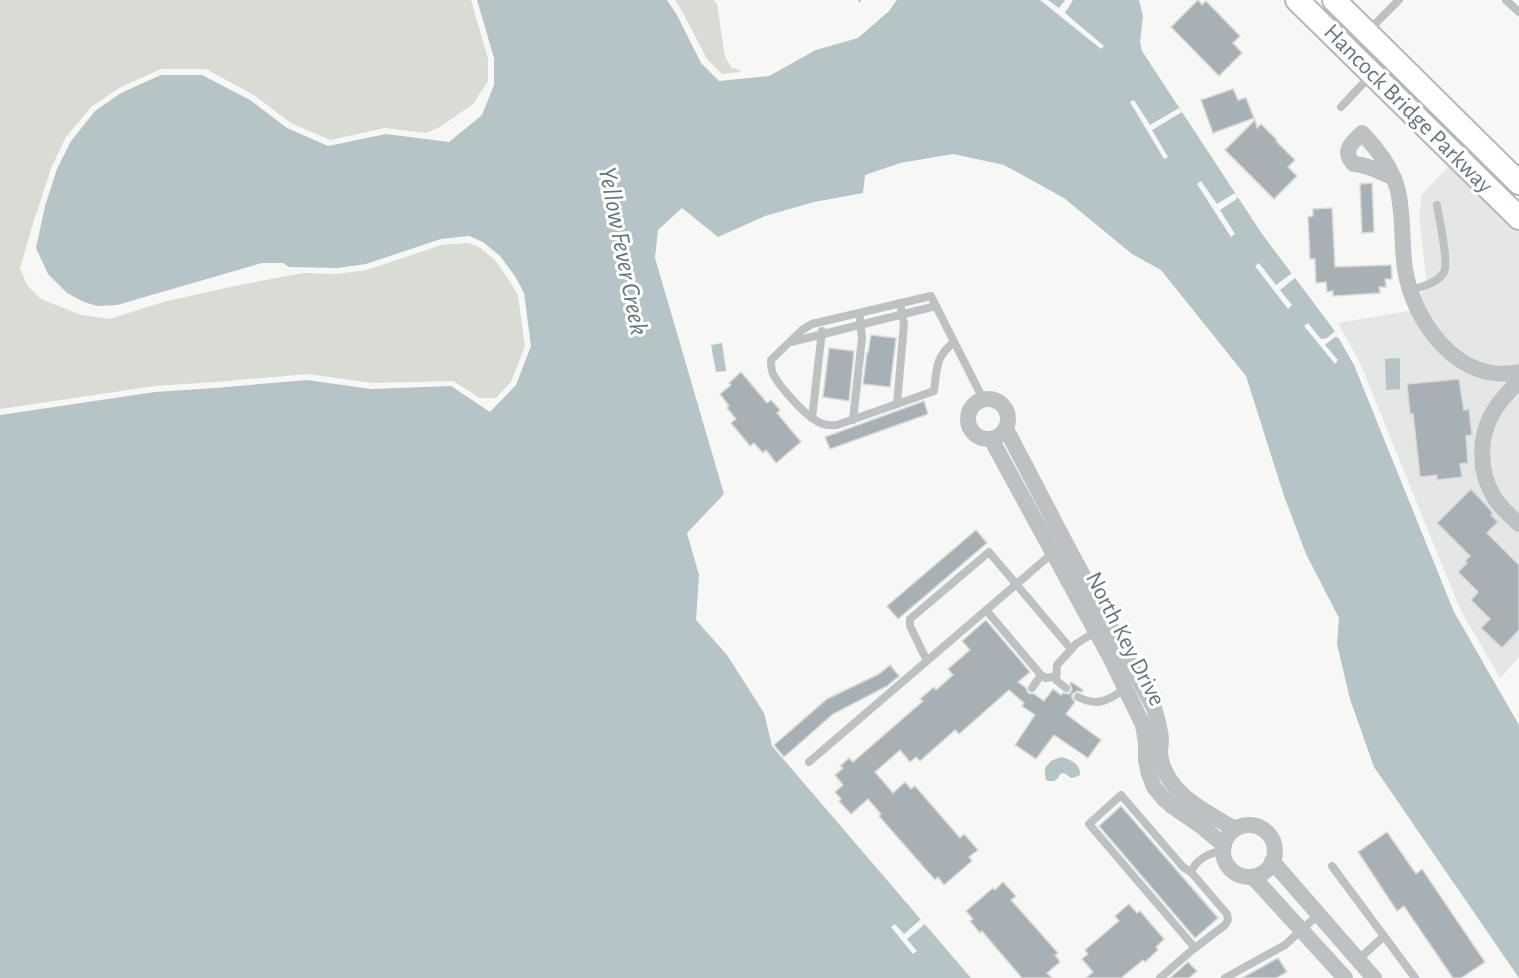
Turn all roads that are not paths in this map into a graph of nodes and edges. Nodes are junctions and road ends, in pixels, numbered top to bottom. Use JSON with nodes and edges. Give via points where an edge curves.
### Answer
{"nodes":[{"id":1,"x":1297,"y":0,"type":"edge"},
{"id":2,"x":1334,"y":0,"type":"edge"},
{"id":3,"x":1399,"y":0,"type":"edge"},
{"id":4,"x":1506,"y":0,"type":"edge"},
{"id":5,"x":1519,"y":12,"type":"edge"},
{"id":6,"x":1366,"y":32,"type":"junction"},
{"id":7,"x":1372,"y":74,"type":"junction"},
{"id":8,"x":1341,"y":107,"type":"dead end"},
{"id":9,"x":1394,"y":178,"type":"dead end"},
{"id":10,"x":1519,"y":183,"type":"edge"},
{"id":11,"x":1437,"y":205,"type":"dead end"},
{"id":12,"x":1519,"y":218,"type":"edge"},
{"id":13,"x":1411,"y":290,"type":"junction"},
{"id":14,"x":900,"y":303,"type":"junction"},
{"id":15,"x":936,"y":306,"type":"junction"},
{"id":16,"x":860,"y":313,"type":"junction"},
{"id":17,"x":903,"y":314,"type":"junction"},
{"id":18,"x":822,"y":322,"type":"junction"},
{"id":19,"x":861,"y":324,"type":"junction"},
{"id":20,"x":822,"y":334,"type":"junction"},
{"id":21,"x":790,"y":342,"type":"junction"},
{"id":22,"x":954,"y":342,"type":"junction"},
{"id":23,"x":1519,"y":372,"type":"edge"},
{"id":24,"x":1494,"y":373,"type":"junction"},
{"id":25,"x":1519,"y":381,"type":"edge"},
{"id":26,"x":1504,"y":396,"type":"junction"},
{"id":27,"x":983,"y":399,"type":"junction"},
{"id":28,"x":897,"y":404,"type":"junction"},
{"id":29,"x":812,"y":418,"type":"junction"},
{"id":30,"x":854,"y":420,"type":"junction"},
{"id":31,"x":1006,"y":429,"type":"junction"},
{"id":32,"x":991,"y":439,"type":"junction"},
{"id":33,"x":1519,"y":524,"type":"edge"},
{"id":34,"x":1059,"y":549,"type":"junction"},
{"id":35,"x":1016,"y":584,"type":"junction"},
{"id":36,"x":986,"y":610,"type":"junction"},
{"id":37,"x":1102,"y":627,"type":"junction"},
{"id":38,"x":1071,"y":649,"type":"junction"},
{"id":39,"x":927,"y":661,"type":"junction"},
{"id":40,"x":1041,"y":675,"type":"junction"},
{"id":41,"x":1056,"y":676,"type":"junction"},
{"id":42,"x":1132,"y":684,"type":"junction"},
{"id":43,"x":1032,"y":688,"type":"dead end"},
{"id":44,"x":1066,"y":688,"type":"dead end"},
{"id":45,"x":1078,"y":697,"type":"dead end"},
{"id":46,"x":809,"y":762,"type":"dead end"},
{"id":47,"x":1235,"y":829,"type":"junction"},
{"id":48,"x":1224,"y":848,"type":"junction"},
{"id":49,"x":1272,"y":861,"type":"junction"},
{"id":50,"x":1332,"y":866,"type":"dead end"},
{"id":51,"x":1191,"y":872,"type":"junction"},
{"id":52,"x":1253,"y":877,"type":"junction"},
{"id":53,"x":1319,"y":914,"type":"junction"},
{"id":54,"x":1303,"y":930,"type":"junction"},
{"id":55,"x":1384,"y":936,"type":"junction"},
{"id":56,"x":1195,"y":948,"type":"junction"},
{"id":57,"x":1358,"y":960,"type":"junction"},
{"id":58,"x":1160,"y":978,"type":"edge"},
{"id":59,"x":1225,"y":978,"type":"edge"},
{"id":60,"x":1345,"y":978,"type":"edge"},
{"id":61,"x":1374,"y":978,"type":"edge"},
{"id":62,"x":1415,"y":978,"type":"edge"}],
"edges":[{"from":1,"to":7,"type":"main road","name":"Hancock Bridge Parkway"},
{"from":2,"to":6,"type":"main road","name":"Hancock Bridge Parkway"},
{"from":3,"to":6,"type":"lane"},
{"from":4,"to":5,"type":"lane"},
{"from":6,"to":10,"type":"main road","name":"Hancock Bridge Parkway"},
{"from":7,"to":8,"type":"lane"},
{"from":7,"to":12,"type":"main road","name":"Hancock Bridge Parkway"},
{"from":9,"to":13,"type":"street"},
{"from":11,"to":13,"type":"lane","via":[[1446,262],[1444,272]]},
{"from":13,"to":24,"type":"street","via":[[1426,324],[1452,354],[1465,364]]},
{"from":14,"to":15,"type":"lane","via":[[931,296]]},
{"from":14,"to":16,"type":"lane"},
{"from":14,"to":17,"type":"lane"},
{"from":15,"to":17,"type":"lane"},
{"from":15,"to":22,"type":"lane"},
{"from":16,"to":18,"type":"lane"},
{"from":16,"to":19,"type":"lane"},
{"from":17,"to":19,"type":"lane"},
{"from":17,"to":28,"type":"lane"},
{"from":18,"to":20,"type":"lane"},
{"from":18,"to":21,"type":"lane","via":[[802,330]]},
{"from":19,"to":20,"type":"lane"},
{"from":19,"to":30,"type":"lane"},
{"from":20,"to":21,"type":"lane"},
{"from":20,"to":29,"type":"lane"},
{"from":21,"to":29,"type":"lane","via":[[771,360],[772,373]]},
{"from":22,"to":27,"type":"lane"},
{"from":22,"to":28,"type":"lane","via":[[942,353],[934,391]]},
{"from":23,"to":24,"type":"street"},
{"from":24,"to":26,"type":"street","via":[[1503,385]]},
{"from":25,"to":26,"type":"street"},
{"from":26,"to":33,"type":"street","via":[[1487,426],[1482,463],[1495,500]]},
{"from":27,"to":31,"type":"street","via":[[997,400],[1006,409]]},
{"from":27,"to":32,"type":"street","via":[[972,406],[968,421],[976,435]]},
{"from":28,"to":30,"type":"lane"},
{"from":29,"to":30,"type":"lane","via":[[826,426]]},
{"from":31,"to":32,"type":"street"},
{"from":31,"to":34,"type":"street","name":"North Key Drive"},
{"from":32,"to":34,"type":"street","name":"North Key Drive"},
{"from":34,"to":35,"type":"lane"},
{"from":34,"to":37,"type":"street","name":"North Key Drive"},
{"from":35,"to":36,"type":"lane"},
{"from":35,"to":38,"type":"lane"},
{"from":35,"to":39,"type":"lane","via":[[989,552],[910,619]]},
{"from":36,"to":39,"type":"lane"},
{"from":36,"to":40,"type":"lane"},
{"from":37,"to":38,"type":"lane"},
{"from":37,"to":42,"type":"street","name":"North Key Drive"},
{"from":38,"to":41,"type":"lane","via":[[1057,664]]},
{"from":39,"to":46,"type":"lane"},
{"from":40,"to":41,"type":"lane"},
{"from":40,"to":43,"type":"lane"},
{"from":41,"to":44,"type":"lane"},
{"from":42,"to":45,"type":"lane","via":[[1098,702]]},
{"from":42,"to":47,"type":"street","name":"North Key Drive","via":[[1154,708],[1164,771],[1173,787]]},
{"from":42,"to":48,"type":"street","name":"North Key Drive","via":[[1154,787]]},
{"from":47,"to":48,"type":"street","via":[[1228,835]]},
{"from":47,"to":49,"type":"street","via":[[1250,825],[1264,831],[1273,844]]},
{"from":48,"to":51,"type":"lane","via":[[1209,853]]},
{"from":48,"to":52,"type":"street","via":[[1223,857],[1231,870]]},
{"from":49,"to":52,"type":"street"},
{"from":49,"to":53,"type":"street"},
{"from":50,"to":55,"type":"lane"},
{"from":51,"to":56,"type":"lane","via":[[1228,920]]},
{"from":51,"to":56,"type":"lane","via":[[1121,795],[1089,824]]},
{"from":52,"to":54,"type":"street"},
{"from":53,"to":54,"type":"lane"},
{"from":53,"to":57,"type":"street"},
{"from":54,"to":59,"type":"lane","via":[[1285,945]]},
{"from":54,"to":60,"type":"street"},
{"from":55,"to":57,"type":"lane"},
{"from":55,"to":62,"type":"lane"},
{"from":56,"to":58,"type":"lane"},
{"from":57,"to":61,"type":"street"}]}
